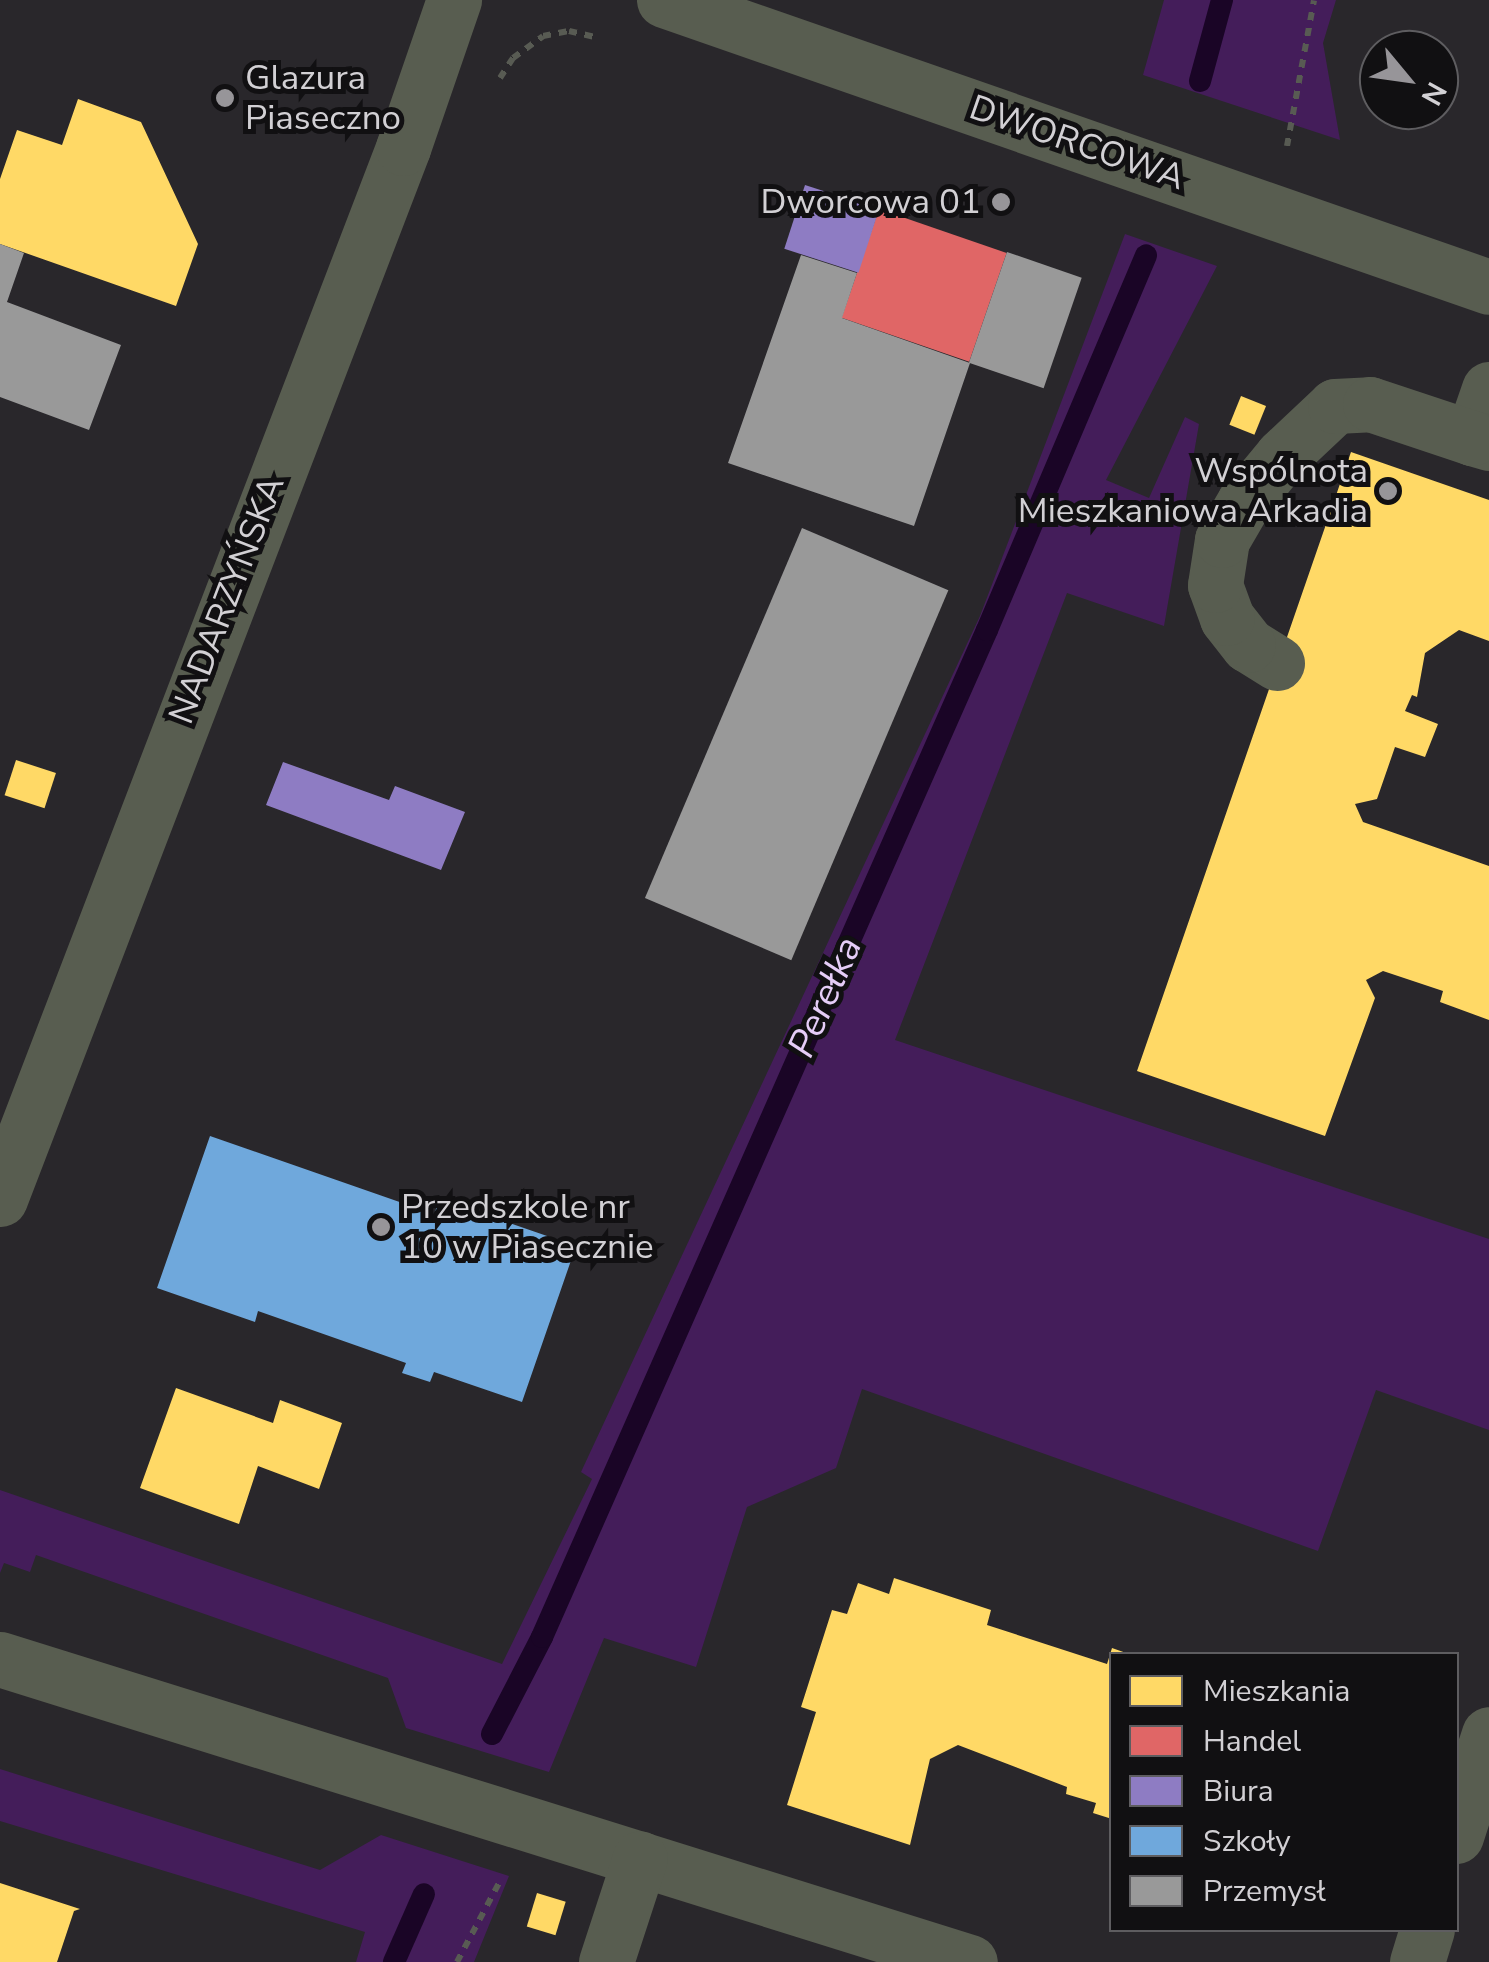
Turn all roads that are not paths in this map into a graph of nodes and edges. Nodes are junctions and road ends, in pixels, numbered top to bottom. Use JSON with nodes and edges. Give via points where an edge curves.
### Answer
{"nodes":[{"id":1,"x":454,"y":0,"type":"edge"},
{"id":2,"x":664,"y":0,"type":"edge"},
{"id":3,"x":1489,"y":287,"type":"edge"},
{"id":4,"x":1483,"y":423,"type":"edge"},
{"id":5,"x":1278,"y":663,"type":"dead end"},
{"id":6,"x":0,"y":1199,"type":"edge"},
{"id":7,"x":0,"y":1658,"type":"edge"},
{"id":8,"x":1489,"y":1734,"type":"edge"},
{"id":9,"x":1459,"y":1827,"type":"edge"},
{"id":10,"x":640,"y":1858,"type":"junction"},
{"id":11,"x":1426,"y":1932,"type":"edge"},
{"id":12,"x":606,"y":1962,"type":"edge"},
{"id":13,"x":970,"y":1962,"type":"edge"},
{"id":14,"x":1417,"y":1962,"type":"edge"}],
"edges":[{"from":1,"to":6,"type":"street","name":"NADARZYŃSKA"},
{"from":2,"to":3,"type":"street","name":"DWORCOWA"},
{"from":4,"to":5,"type":"street","via":[[1370,404],[1335,406],[1256,486],[1222,540],[1216,585],[1227,618],[1248,645]]},
{"from":7,"to":10,"type":"street"},
{"from":8,"to":9,"type":"street"},
{"from":10,"to":12,"type":"street"},
{"from":10,"to":13,"type":"street"},
{"from":11,"to":14,"type":"street"}]}
